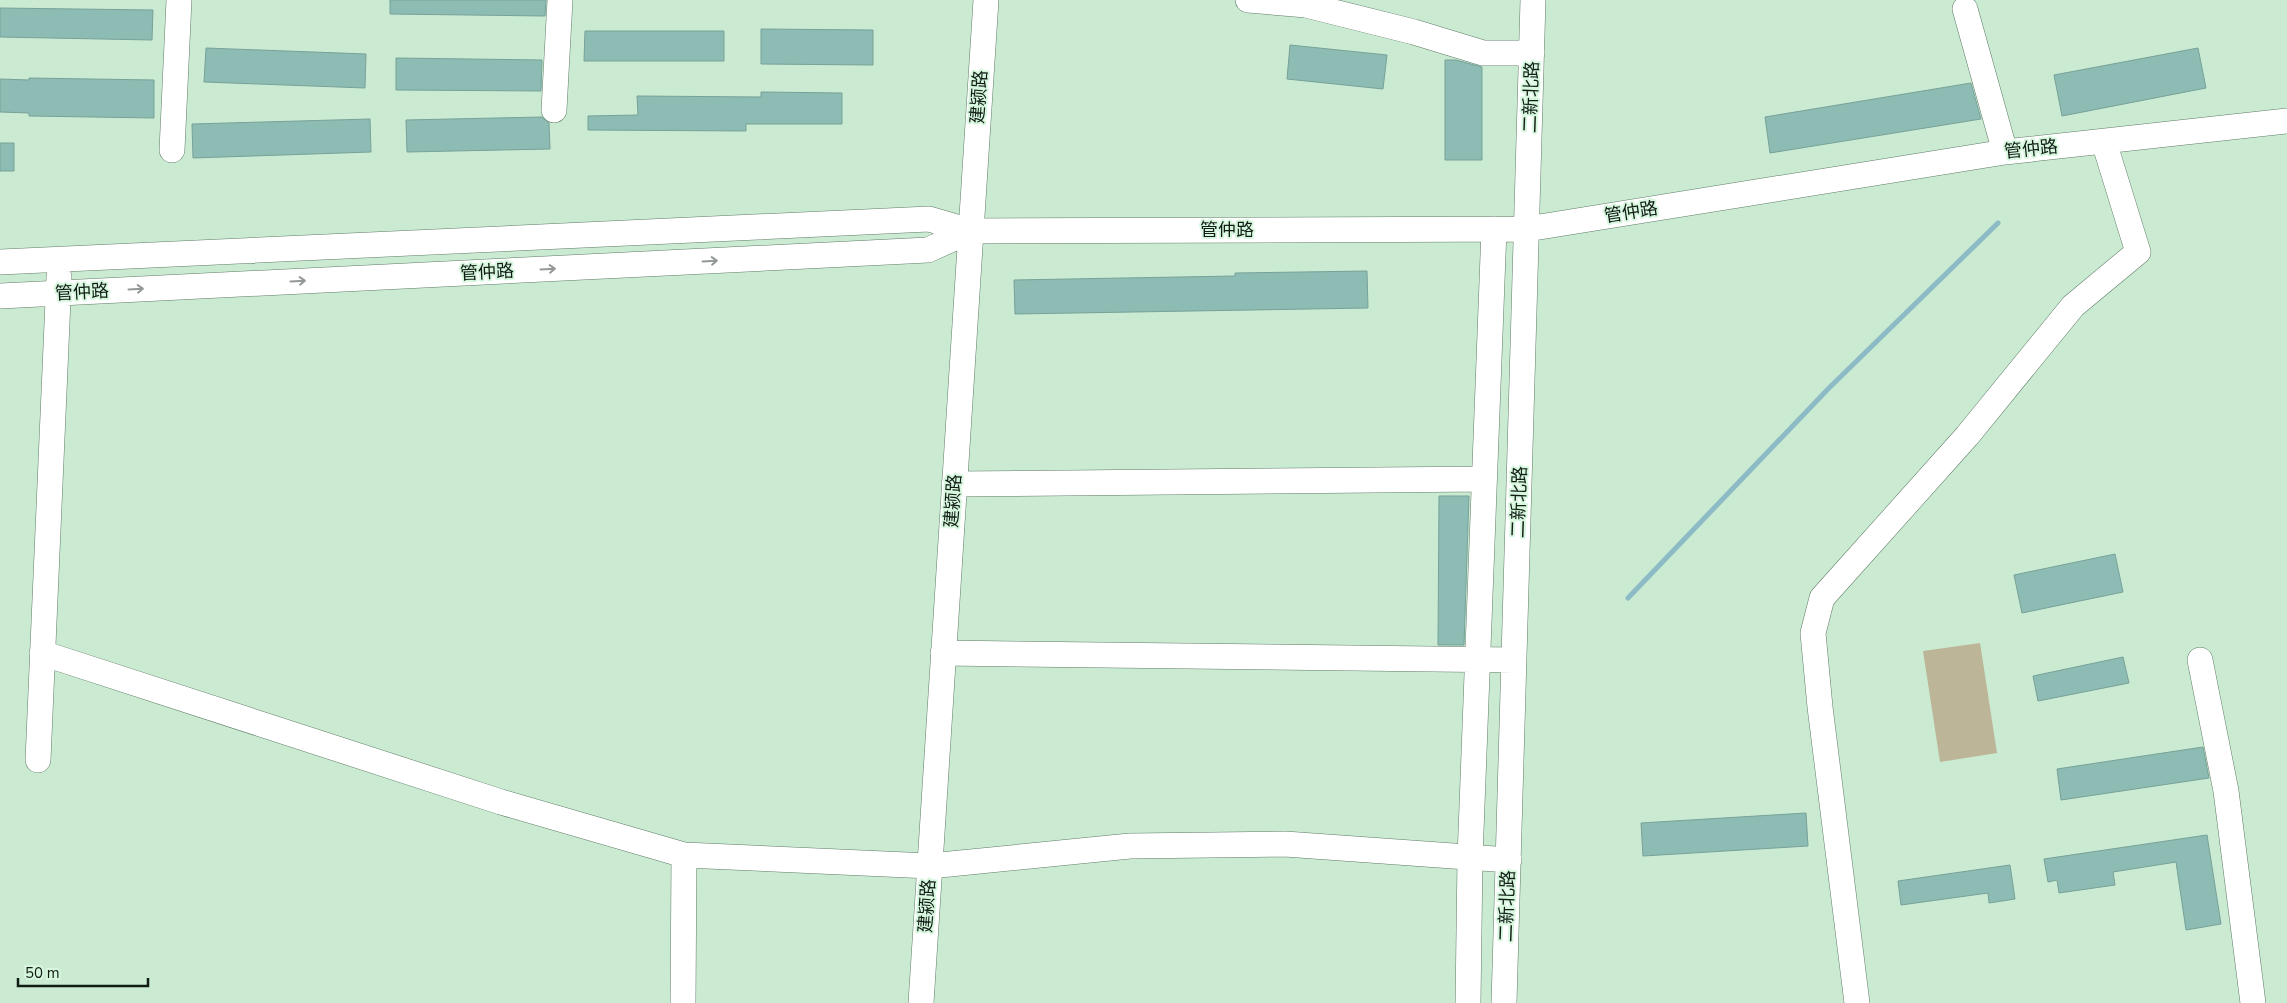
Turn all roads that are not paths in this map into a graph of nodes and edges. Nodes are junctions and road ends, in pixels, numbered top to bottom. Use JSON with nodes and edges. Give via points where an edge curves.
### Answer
{"nodes":[{"id":1,"x":179,"y":0,"type":"edge"},
{"id":2,"x":560,"y":0,"type":"edge"},
{"id":3,"x":986,"y":0,"type":"edge"},
{"id":4,"x":1248,"y":0,"type":"edge"},
{"id":5,"x":1533,"y":0,"type":"edge"},
{"id":6,"x":1965,"y":9,"type":"dead end"},
{"id":7,"x":1532,"y":53,"type":"junction"},
{"id":8,"x":554,"y":110,"type":"dead end"},
{"id":9,"x":2287,"y":121,"type":"edge"},
{"id":10,"x":2104,"y":142,"type":"junction"},
{"id":11,"x":172,"y":150,"type":"dead end"},
{"id":12,"x":2005,"y":152,"type":"junction"},
{"id":13,"x":1494,"y":229,"type":"junction"},
{"id":14,"x":1527,"y":229,"type":"junction"},
{"id":15,"x":970,"y":231,"type":"junction"},
{"id":16,"x":59,"y":260,"type":"junction"},
{"id":17,"x":0,"y":262,"type":"edge"},
{"id":18,"x":58,"y":293,"type":"junction"},
{"id":19,"x":0,"y":296,"type":"edge"},
{"id":20,"x":1484,"y":479,"type":"junction"},
{"id":21,"x":954,"y":484,"type":"junction"},
{"id":22,"x":42,"y":653,"type":"junction"},
{"id":23,"x":943,"y":653,"type":"junction"},
{"id":24,"x":1478,"y":660,"type":"junction"},
{"id":25,"x":1514,"y":660,"type":"junction"},
{"id":26,"x":2200,"y":660,"type":"dead end"},
{"id":27,"x":38,"y":760,"type":"dead end"},
{"id":28,"x":684,"y":855,"type":"junction"},
{"id":29,"x":1470,"y":858,"type":"junction"},
{"id":30,"x":1509,"y":860,"type":"junction"},
{"id":31,"x":930,"y":866,"type":"junction"},
{"id":32,"x":683,"y":1003,"type":"edge"},
{"id":33,"x":921,"y":1003,"type":"edge"},
{"id":34,"x":1468,"y":1003,"type":"edge"},
{"id":35,"x":1504,"y":1003,"type":"edge"},
{"id":36,"x":1857,"y":1003,"type":"edge"},
{"id":37,"x":2253,"y":1003,"type":"edge"}],
"edges":[{"from":1,"to":11,"type":"street"},
{"from":2,"to":8,"type":"street"},
{"from":3,"to":15,"type":"street","name":"建颍路"},
{"from":4,"to":7,"type":"street","via":[[1306,5],[1483,53]]},
{"from":5,"to":7,"type":"street","name":"二新北路"},
{"from":6,"to":12,"type":"street"},
{"from":7,"to":14,"type":"street","name":"二新北路"},
{"from":9,"to":10,"type":"street","name":"管仲路"},
{"from":10,"to":12,"type":"street","name":"管仲路"},
{"from":10,"to":36,"type":"street","via":[[2138,252],[2073,306],[1967,436],[1822,598],[1814,642]]},
{"from":12,"to":14,"type":"street","name":"管仲路"},
{"from":13,"to":14,"type":"street","name":"管仲路"},
{"from":13,"to":15,"type":"street","name":"管仲路"},
{"from":13,"to":20,"type":"street"},
{"from":14,"to":25,"type":"street","name":"二新北路"},
{"from":15,"to":16,"type":"street","name":"管仲路","via":[[929,219]]},
{"from":18,"to":15,"type":"street","name":"管仲路","one_way":true,"via":[[928,250]]},
{"from":15,"to":21,"type":"street","name":"建颍路"},
{"from":16,"to":17,"type":"street","name":"管仲路"},
{"from":16,"to":18,"type":"street"},
{"from":18,"to":19,"type":"street","name":"管仲路"},
{"from":18,"to":22,"type":"street"},
{"from":20,"to":21,"type":"street"},
{"from":20,"to":24,"type":"street"},
{"from":21,"to":23,"type":"street","name":"建颍路"},
{"from":22,"to":27,"type":"street"},
{"from":22,"to":28,"type":"street","via":[[501,802]]},
{"from":23,"to":24,"type":"street"},
{"from":23,"to":31,"type":"street","name":"建颍路"},
{"from":24,"to":25,"type":"street"},
{"from":24,"to":29,"type":"street"},
{"from":25,"to":30,"type":"street","name":"二新北路"},
{"from":26,"to":37,"type":"street","via":[[2226,791]]},
{"from":28,"to":31,"type":"street"},
{"from":28,"to":32,"type":"street"},
{"from":29,"to":30,"type":"street"},
{"from":29,"to":31,"type":"street","via":[[1285,844],[1130,846]]},
{"from":29,"to":34,"type":"street"},
{"from":30,"to":35,"type":"street","name":"二新北路"},
{"from":31,"to":33,"type":"street","name":"建颍路"}]}
